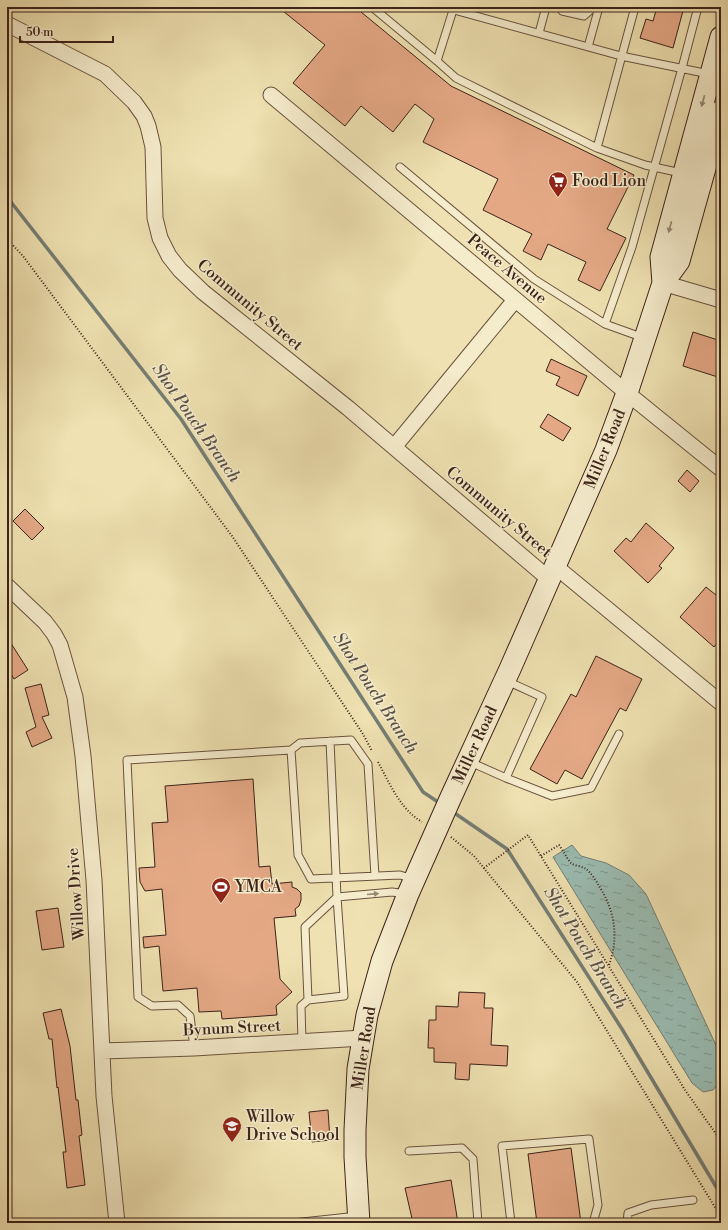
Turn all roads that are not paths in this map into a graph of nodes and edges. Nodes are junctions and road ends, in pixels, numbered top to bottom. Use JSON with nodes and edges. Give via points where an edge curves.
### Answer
{"nodes":[{"id":1,"x":372,"y":7,"type":"edge"},
{"id":2,"x":546,"y":7,"type":"edge"},
{"id":3,"x":560,"y":7,"type":"edge"},
{"id":4,"x":594,"y":7,"type":"edge"},
{"id":5,"x":599,"y":7,"type":"edge"},
{"id":6,"x":635,"y":7,"type":"edge"},
{"id":7,"x":698,"y":7,"type":"edge"},
{"id":8,"x":454,"y":8,"type":"edge"},
{"id":9,"x":7,"y":24,"type":"edge"},
{"id":10,"x":539,"y":33,"type":"junction"},
{"id":11,"x":721,"y":37,"type":"edge"},
{"id":12,"x":588,"y":47,"type":"junction"},
{"id":13,"x":621,"y":56,"type":"junction"},
{"id":14,"x":437,"y":62,"type":"junction"},
{"id":15,"x":682,"y":68,"type":"junction"},
{"id":16,"x":713,"y":75,"type":"junction"},
{"id":17,"x":271,"y":95,"type":"dead end"},
{"id":18,"x":721,"y":111,"type":"edge"},
{"id":19,"x":597,"y":148,"type":"junction"},
{"id":20,"x":400,"y":167,"type":"dead end"},
{"id":21,"x":655,"y":167,"type":"junction"},
{"id":22,"x":693,"y":176,"type":"junction"},
{"id":23,"x":663,"y":283,"type":"junction"},
{"id":24,"x":515,"y":300,"type":"junction"},
{"id":25,"x":721,"y":300,"type":"edge"},
{"id":26,"x":605,"y":324,"type":"junction"},
{"id":27,"x":645,"y":338,"type":"junction"},
{"id":28,"x":627,"y":393,"type":"junction"},
{"id":29,"x":394,"y":447,"type":"junction"},
{"id":30,"x":721,"y":469,"type":"edge"},
{"id":31,"x":552,"y":572,"type":"junction"},
{"id":32,"x":7,"y":586,"type":"edge"},
{"id":33,"x":505,"y":680,"type":"junction"},
{"id":34,"x":721,"y":688,"type":"edge"},
{"id":35,"x":705,"y":690,"type":"junction"},
{"id":36,"x":721,"y":704,"type":"edge"},
{"id":37,"x":619,"y":734,"type":"dead end"},
{"id":38,"x":330,"y":742,"type":"junction"},
{"id":39,"x":291,"y":750,"type":"junction"},
{"id":40,"x":467,"y":761,"type":"junction"},
{"id":41,"x":506,"y":778,"type":"junction"},
{"id":42,"x":375,"y":876,"type":"junction"},
{"id":43,"x":336,"y":878,"type":"junction"},
{"id":44,"x":412,"y":887,"type":"junction"},
{"id":45,"x":337,"y":897,"type":"junction"},
{"id":46,"x":308,"y":1000,"type":"junction"},
{"id":47,"x":363,"y":1038,"type":"junction"},
{"id":48,"x":302,"y":1042,"type":"junction"},
{"id":49,"x":194,"y":1048,"type":"junction"},
{"id":50,"x":102,"y":1051,"type":"junction"},
{"id":51,"x":409,"y":1151,"type":"dead end"},
{"id":52,"x":692,"y":1200,"type":"dead end"},
{"id":53,"x":358,"y":1220,"type":"edge"},
{"id":54,"x":117,"y":1223,"type":"edge"},
{"id":55,"x":293,"y":1223,"type":"edge"},
{"id":56,"x":478,"y":1223,"type":"edge"},
{"id":57,"x":511,"y":1223,"type":"edge"},
{"id":58,"x":593,"y":1223,"type":"edge"},
{"id":59,"x":626,"y":1223,"type":"edge"}],
"edges":[{"from":1,"to":14,"type":"lane"},
{"from":2,"to":10,"type":"lane"},
{"from":3,"to":4,"type":"lane","via":[[562,11],[584,16]]},
{"from":5,"to":12,"type":"lane"},
{"from":6,"to":13,"type":"lane"},
{"from":7,"to":15,"type":"lane"},
{"from":8,"to":10,"type":"lane"},
{"from":8,"to":14,"type":"lane"},
{"from":9,"to":29,"type":"street","name":"Community Street","via":[[105,74],[134,102],[144,116],[154,147],[155,218],[160,238],[169,256],[203,292]]},
{"from":10,"to":12,"type":"lane"},
{"from":11,"to":16,"type":"main road","name":"Miller Road"},
{"from":12,"to":13,"type":"lane"},
{"from":13,"to":15,"type":"lane"},
{"from":13,"to":19,"type":"lane"},
{"from":14,"to":19,"type":"lane","via":[[456,78]]},
{"from":15,"to":16,"type":"lane"},
{"from":15,"to":21,"type":"lane"},
{"from":16,"to":22,"type":"main road","name":"Miller Road","one_way":true},
{"from":17,"to":24,"type":"street","name":"Peace Avenue"},
{"from":18,"to":22,"type":"main road","name":"Miller Road"},
{"from":19,"to":21,"type":"lane"},
{"from":20,"to":26,"type":"lane","via":[[534,280]]},
{"from":21,"to":22,"type":"lane"},
{"from":21,"to":26,"type":"lane","via":[[632,246]]},
{"from":22,"to":23,"type":"main road","name":"Miller Road","via":[[679,261]]},
{"from":23,"to":25,"type":"street"},
{"from":23,"to":27,"type":"main road","name":"Miller Road"},
{"from":24,"to":28,"type":"street","name":"Peace Avenue"},
{"from":24,"to":29,"type":"street"},
{"from":26,"to":27,"type":"lane"},
{"from":27,"to":28,"type":"main road","name":"Miller Road"},
{"from":28,"to":30,"type":"street","name":"Peace Avenue"},
{"from":28,"to":31,"type":"main road","name":"Miller Road","via":[[606,450]]},
{"from":29,"to":31,"type":"street","name":"Community Street"},
{"from":31,"to":33,"type":"main road","name":"Miller Road"},
{"from":31,"to":35,"type":"street","name":"Community Street"},
{"from":32,"to":50,"type":"street","name":"Willow Drive","via":[[54,634],[60,645],[75,697],[84,756],[94,880]]},
{"from":33,"to":40,"type":"main road","name":"Miller Road"},
{"from":33,"to":41,"type":"lane","via":[[542,697]]},
{"from":34,"to":35,"type":"street"},
{"from":35,"to":36,"type":"street","name":"Community Street"},
{"from":37,"to":41,"type":"lane","via":[[591,788],[552,796]]},
{"from":38,"to":39,"type":"lane","via":[[300,743]]},
{"from":38,"to":42,"type":"lane","via":[[351,740],[368,764]]},
{"from":38,"to":43,"type":"lane"},
{"from":39,"to":43,"type":"lane","via":[[298,855],[311,879]]},
{"from":39,"to":49,"type":"lane","via":[[127,760],[138,997],[152,1006],[178,1005],[190,1016]]},
{"from":40,"to":41,"type":"lane"},
{"from":40,"to":44,"type":"main road","name":"Miller Road"},
{"from":42,"to":43,"type":"lane"},
{"from":42,"to":44,"type":"lane","via":[[400,874]]},
{"from":43,"to":45,"type":"lane"},
{"from":45,"to":44,"type":"lane","one_way":true,"via":[[392,892]]},
{"from":44,"to":47,"type":"main road","name":"Miller Road","via":[[382,961]]},
{"from":45,"to":46,"type":"lane","via":[[305,927]]},
{"from":45,"to":46,"type":"lane","via":[[344,996]]},
{"from":46,"to":48,"type":"lane","via":[[301,1006]]},
{"from":47,"to":48,"type":"street","name":"Bynum Street"},
{"from":47,"to":53,"type":"main road","name":"Miller Road","via":[[358,1069],[355,1130]]},
{"from":48,"to":49,"type":"street","name":"Bynum Street"},
{"from":49,"to":50,"type":"street","name":"Bynum Street"},
{"from":50,"to":54,"type":"street","name":"Willow Drive"},
{"from":51,"to":56,"type":"lane","via":[[462,1148],[473,1159]]},
{"from":52,"to":59,"type":"lane","via":[[651,1205],[628,1213]]},
{"from":53,"to":55,"type":"lane"},
{"from":57,"to":58,"type":"lane","via":[[502,1146],[589,1139],[598,1205]]}]}
